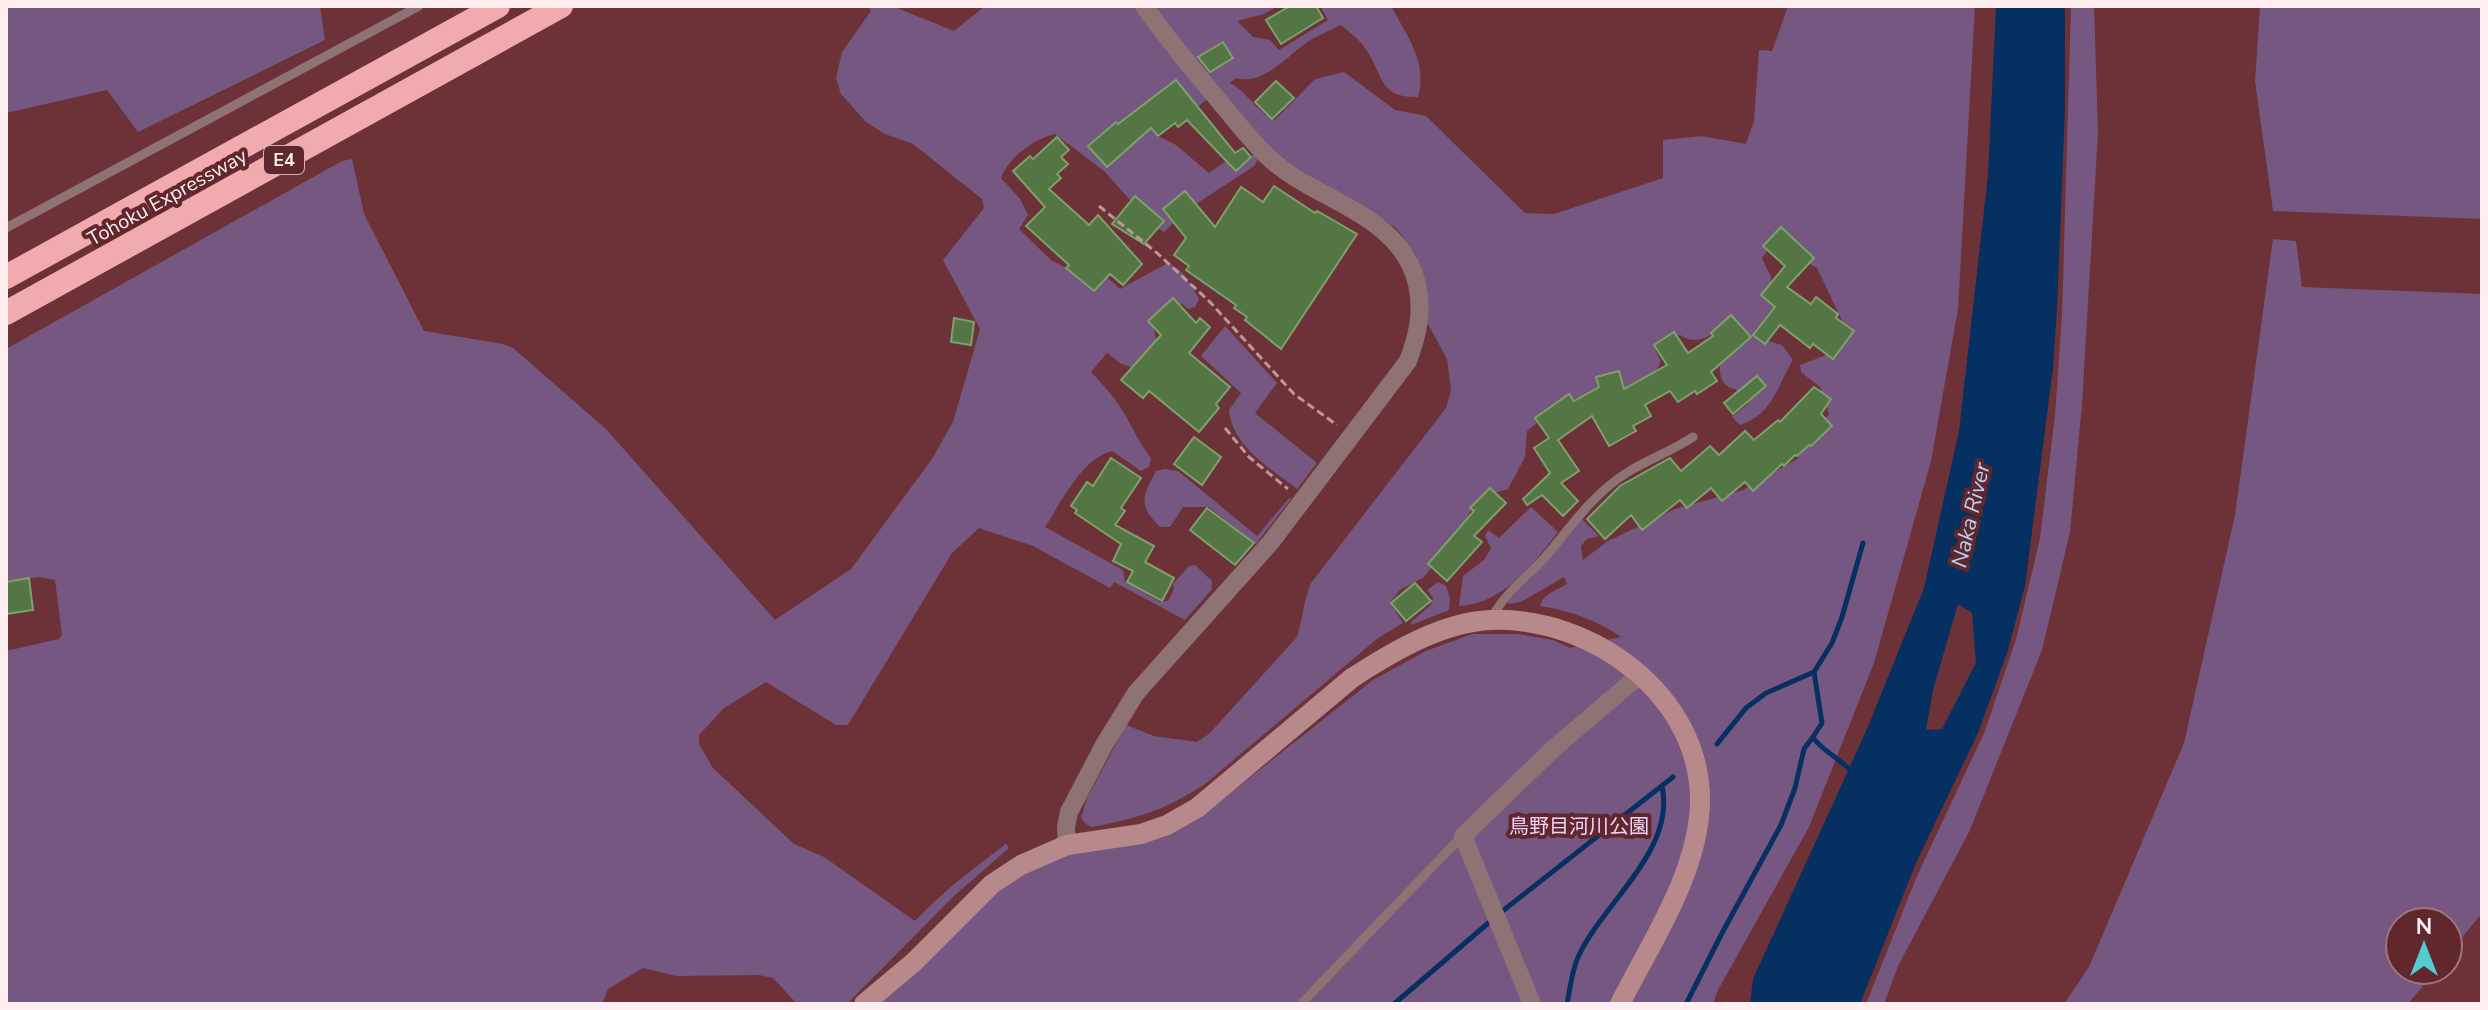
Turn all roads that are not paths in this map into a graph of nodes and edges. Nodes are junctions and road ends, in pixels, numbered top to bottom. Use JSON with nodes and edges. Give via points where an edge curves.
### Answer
{"nodes":[{"id":1,"x":419,"y":6,"type":"edge"},
{"id":2,"x":498,"y":6,"type":"edge"},
{"id":3,"x":561,"y":6,"type":"edge"},
{"id":4,"x":1144,"y":6,"type":"edge"},
{"id":5,"x":6,"y":228,"type":"edge"},
{"id":6,"x":6,"y":277,"type":"edge"},
{"id":7,"x":6,"y":313,"type":"edge"},
{"id":8,"x":1693,"y":437,"type":"dead end"},
{"id":9,"x":1491,"y":620,"type":"junction"},
{"id":10,"x":1641,"y":674,"type":"junction"},
{"id":11,"x":1463,"y":836,"type":"junction"},
{"id":12,"x":1067,"y":845,"type":"junction"},
{"id":13,"x":864,"y":1004,"type":"edge"},
{"id":14,"x":1301,"y":1004,"type":"edge"},
{"id":15,"x":1532,"y":1004,"type":"edge"},
{"id":16,"x":1620,"y":1004,"type":"edge"}],
"edges":[{"from":1,"to":5,"type":"lane"},
{"from":2,"to":6,"type":"highway","name":"Tohoku Expressway","number":"E4"},
{"from":3,"to":7,"type":"highway","name":"Tohoku Expressway","number":"E4"},
{"from":4,"to":12,"type":"street","via":[[1270,159],[1396,242],[1420,295],[1420,326],[1408,361],[1271,542],[1136,693],[1069,812]]},
{"from":8,"to":9,"type":"lane","via":[[1599,493],[1499,603]]},
{"from":9,"to":10,"type":"street","via":[[1570,633],[1611,652]]},
{"from":9,"to":12,"type":"street","via":[[1455,626],[1418,641],[1352,678],[1197,808],[1167,825]]},
{"from":10,"to":11,"type":"street"},
{"from":10,"to":16,"type":"street","via":[[1684,734],[1695,761],[1700,801],[1688,869]]},
{"from":11,"to":14,"type":"lane"},
{"from":11,"to":15,"type":"street"},
{"from":12,"to":13,"type":"street","via":[[992,884]]}]}
